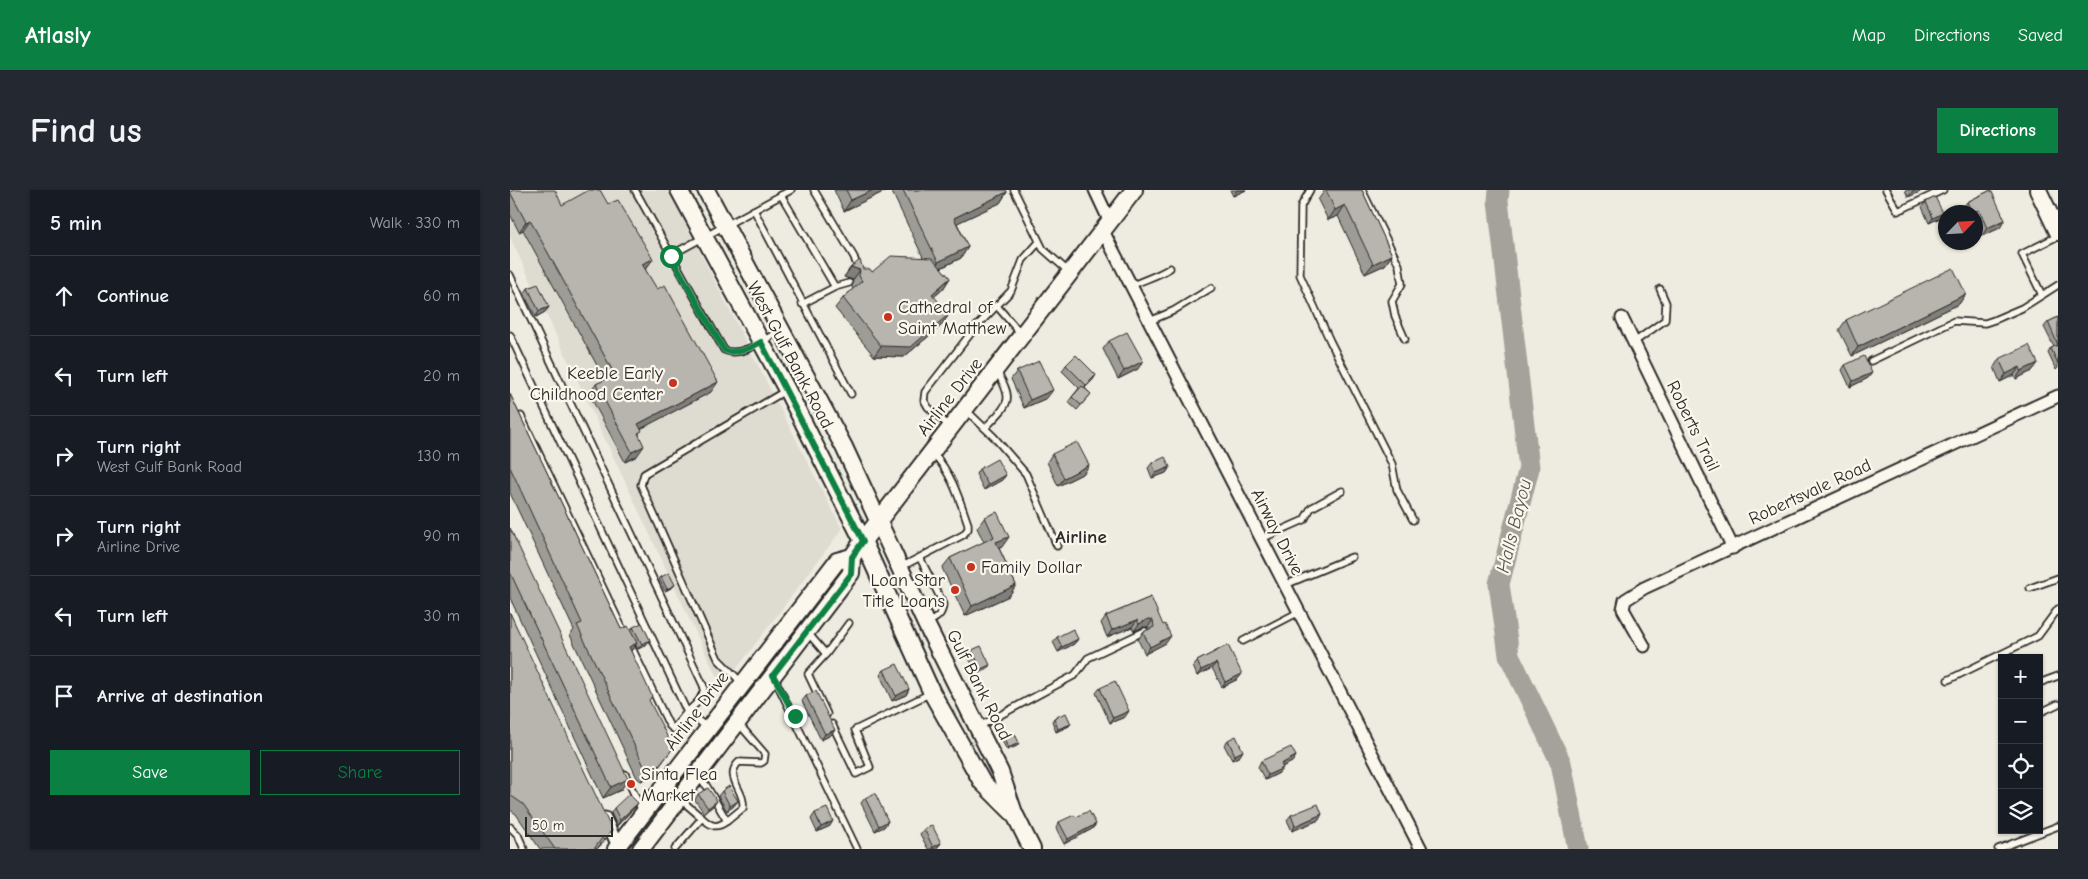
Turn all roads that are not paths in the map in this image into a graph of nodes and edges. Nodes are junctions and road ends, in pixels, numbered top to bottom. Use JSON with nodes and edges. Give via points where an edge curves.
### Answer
{"nodes":[{"id":1,"x":636,"y":190,"type":"edge"},
{"id":2,"x":679,"y":190,"type":"edge"},
{"id":3,"x":791,"y":190,"type":"edge"},
{"id":4,"x":814,"y":190,"type":"edge"},
{"id":5,"x":1014,"y":190,"type":"edge"},
{"id":6,"x":1095,"y":190,"type":"edge"},
{"id":7,"x":1134,"y":190,"type":"edge"},
{"id":8,"x":1310,"y":190,"type":"edge"},
{"id":9,"x":1362,"y":190,"type":"edge"},
{"id":10,"x":1886,"y":190,"type":"edge"},
{"id":11,"x":1943,"y":190,"type":"edge"},
{"id":12,"x":2038,"y":190,"type":"edge"},
{"id":13,"x":709,"y":191,"type":"edge"},
{"id":14,"x":781,"y":195,"type":"junction"},
{"id":15,"x":754,"y":210,"type":"junction"},
{"id":16,"x":725,"y":225,"type":"junction"},
{"id":17,"x":1106,"y":226,"type":"junction"},
{"id":18,"x":2058,"y":232,"type":"edge"},
{"id":19,"x":2058,"y":236,"type":"edge"},
{"id":20,"x":704,"y":237,"type":"junction"},
{"id":21,"x":1039,"y":242,"type":"junction"},
{"id":22,"x":671,"y":256,"type":"junction"},
{"id":23,"x":1170,"y":268,"type":"dead end"},
{"id":24,"x":1070,"y":273,"type":"junction"},
{"id":25,"x":510,"y":275,"type":"edge"},
{"id":26,"x":860,"y":276,"type":"edge"},
{"id":27,"x":849,"y":284,"type":"dead end"},
{"id":28,"x":2058,"y":285,"type":"edge"},
{"id":29,"x":1131,"y":286,"type":"junction"},
{"id":30,"x":835,"y":287,"type":"junction"},
{"id":31,"x":1211,"y":288,"type":"dead end"},
{"id":32,"x":1660,"y":289,"type":"dead end"},
{"id":33,"x":2042,"y":295,"type":"junction"},
{"id":34,"x":802,"y":304,"type":"junction"},
{"id":35,"x":996,"y":306,"type":"junction"},
{"id":36,"x":1622,"y":318,"type":"dead end"},
{"id":37,"x":1150,"y":321,"type":"junction"},
{"id":38,"x":781,"y":330,"type":"junction"},
{"id":39,"x":510,"y":335,"type":"edge"},
{"id":40,"x":1023,"y":336,"type":"junction"},
{"id":41,"x":1405,"y":339,"type":"dead end"},
{"id":42,"x":761,"y":342,"type":"junction"},
{"id":43,"x":1633,"y":342,"type":"junction"},
{"id":44,"x":1871,"y":362,"type":"dead end"},
{"id":45,"x":996,"y":370,"type":"junction"},
{"id":46,"x":787,"y":390,"type":"junction"},
{"id":47,"x":852,"y":394,"type":"dead end"},
{"id":48,"x":2058,"y":396,"type":"edge"},
{"id":49,"x":966,"y":410,"type":"junction"},
{"id":50,"x":519,"y":412,"type":"edge"},
{"id":51,"x":952,"y":428,"type":"junction"},
{"id":52,"x":985,"y":428,"type":"junction"},
{"id":53,"x":933,"y":453,"type":"junction"},
{"id":54,"x":1342,"y":491,"type":"dead end"},
{"id":55,"x":1413,"y":520,"type":"dead end"},
{"id":56,"x":878,"y":522,"type":"junction"},
{"id":57,"x":1261,"y":539,"type":"junction"},
{"id":58,"x":863,"y":541,"type":"junction"},
{"id":59,"x":1057,"y":546,"type":"dead end"},
{"id":60,"x":1733,"y":548,"type":"junction"},
{"id":61,"x":852,"y":557,"type":"junction"},
{"id":62,"x":1352,"y":557,"type":"dead end"},
{"id":63,"x":920,"y":558,"type":"junction"},
{"id":64,"x":900,"y":568,"type":"junction"},
{"id":65,"x":2058,"y":578,"type":"edge"},
{"id":66,"x":1285,"y":586,"type":"junction"},
{"id":67,"x":2030,"y":588,"type":"dead end"},
{"id":68,"x":2058,"y":609,"type":"edge"},
{"id":69,"x":1299,"y":612,"type":"junction"},
{"id":70,"x":849,"y":623,"type":"dead end"},
{"id":71,"x":926,"y":624,"type":"junction"},
{"id":72,"x":806,"y":631,"type":"junction"},
{"id":73,"x":1145,"y":631,"type":"edge"},
{"id":74,"x":1243,"y":641,"type":"dead end"},
{"id":75,"x":1644,"y":646,"type":"dead end"},
{"id":76,"x":826,"y":654,"type":"junction"},
{"id":77,"x":773,"y":675,"type":"junction"},
{"id":78,"x":2058,"y":676,"type":"edge"},
{"id":79,"x":1948,"y":680,"type":"dead end"},
{"id":80,"x":2043,"y":682,"type":"edge"},
{"id":81,"x":743,"y":684,"type":"junction"},
{"id":82,"x":932,"y":692,"type":"junction"},
{"id":83,"x":2058,"y":704,"type":"edge"},
{"id":84,"x":2043,"y":711,"type":"edge"},
{"id":85,"x":688,"y":712,"type":"junction"},
{"id":86,"x":738,"y":722,"type":"junction"},
{"id":87,"x":978,"y":727,"type":"junction"},
{"id":88,"x":708,"y":728,"type":"junction"},
{"id":89,"x":623,"y":769,"type":"edge"},
{"id":90,"x":696,"y":777,"type":"junction"},
{"id":91,"x":680,"y":799,"type":"junction"},
{"id":92,"x":602,"y":811,"type":"edge"},
{"id":93,"x":644,"y":813,"type":"junction"},
{"id":94,"x":1014,"y":813,"type":"junction"},
{"id":95,"x":702,"y":818,"type":"junction"},
{"id":96,"x":727,"y":821,"type":"junction"},
{"id":97,"x":2058,"y":826,"type":"edge"},
{"id":98,"x":510,"y":827,"type":"edge"},
{"id":99,"x":617,"y":848,"type":"edge"},
{"id":100,"x":524,"y":849,"type":"edge"},
{"id":101,"x":640,"y":849,"type":"edge"},
{"id":102,"x":675,"y":849,"type":"edge"},
{"id":103,"x":857,"y":849,"type":"edge"},
{"id":104,"x":1032,"y":849,"type":"edge"},
{"id":105,"x":1421,"y":849,"type":"edge"},
{"id":106,"x":1998,"y":849,"type":"edge"}],
"edges":[{"from":1,"to":22,"type":"lane"},
{"from":2,"to":20,"type":"main road","name":"West Gulf Bank Road"},
{"from":3,"to":14,"type":"lane"},
{"from":4,"to":26,"type":"lane","via":[[854,257]]},
{"from":5,"to":21,"type":"lane"},
{"from":6,"to":17,"type":"street","name":"Airway Drive"},
{"from":7,"to":17,"type":"main road","name":"Airline Drive"},
{"from":8,"to":55,"type":"lane","via":[[1301,206],[1300,275],[1392,464],[1397,490]]},
{"from":9,"to":41,"type":"lane","via":[[1399,265],[1402,284],[1392,301]]},
{"from":10,"to":11,"type":"lane","via":[[1898,212]]},
{"from":12,"to":18,"type":"main road"},
{"from":13,"to":16,"type":"main road","name":"West Gulf Bank Road"},
{"from":14,"to":15,"type":"lane"},
{"from":14,"to":30,"type":"lane"},
{"from":15,"to":16,"type":"lane"},
{"from":15,"to":34,"type":"lane"},
{"from":16,"to":20,"type":"lane"},
{"from":16,"to":38,"type":"main road","name":"West Gulf Bank Road"},
{"from":17,"to":24,"type":"main road","name":"Airline Drive"},
{"from":17,"to":29,"type":"street","name":"Airway Drive"},
{"from":19,"to":33,"type":"lane","via":[[2022,254]]},
{"from":20,"to":22,"type":"lane"},
{"from":20,"to":42,"type":"main road","name":"West Gulf Bank Road"},
{"from":21,"to":24,"type":"lane"},
{"from":21,"to":35,"type":"lane","via":[[1023,260],[1011,291]]},
{"from":22,"to":42,"type":"lane","via":[[724,350],[750,348]]},
{"from":23,"to":29,"type":"lane"},
{"from":24,"to":40,"type":"main road","name":"Airline Drive"},
{"from":25,"to":85,"type":"lane","via":[[704,687],[704,695]]},
{"from":27,"to":30,"type":"lane"},
{"from":28,"to":33,"type":"lane"},
{"from":29,"to":37,"type":"street","name":"Airway Drive"},
{"from":30,"to":34,"type":"lane"},
{"from":31,"to":37,"type":"lane"},
{"from":32,"to":43,"type":"lane","via":[[1666,304],[1665,320]]},
{"from":33,"to":44,"type":"lane","via":[[2022,308],[1985,323],[1954,321]]},
{"from":34,"to":47,"type":"lane"},
{"from":35,"to":40,"type":"lane"},
{"from":35,"to":51,"type":"lane","via":[[925,392],[924,400],[928,407]]},
{"from":36,"to":43,"type":"street","name":"Roberts Trail"},
{"from":37,"to":57,"type":"street","name":"Airway Drive"},
{"from":38,"to":42,"type":"lane"},
{"from":38,"to":56,"type":"main road","name":"West Gulf Bank Road","via":[[844,447]]},
{"from":39,"to":85,"type":"lane"},
{"from":40,"to":45,"type":"main road","name":"Airline Drive"},
{"from":42,"to":46,"type":"main road","name":"West Gulf Bank Road"},
{"from":43,"to":60,"type":"street","name":"Roberts Trail"},
{"from":45,"to":49,"type":"main road","name":"Airline Drive"},
{"from":45,"to":52,"type":"lane","via":[[1008,391],[1008,401]]},
{"from":46,"to":58,"type":"main road","name":"West Gulf Bank Road"},
{"from":46,"to":81,"type":"lane","via":[[644,474],[641,485],[718,659]]},
{"from":48,"to":60,"type":"street","name":"Robertsvale Road"},
{"from":49,"to":51,"type":"main road","name":"Airline Drive"},
{"from":49,"to":52,"type":"lane"},
{"from":50,"to":85,"type":"lane","via":[[669,725],[673,729]]},
{"from":51,"to":53,"type":"main road","name":"Airline Drive"},
{"from":52,"to":59,"type":"lane","via":[[1026,474]]},
{"from":53,"to":56,"type":"main road","name":"Airline Drive"},
{"from":53,"to":63,"type":"lane","via":[[946,467],[954,483],[968,529],[963,535]]},
{"from":54,"to":57,"type":"lane","via":[[1311,508],[1304,520]]},
{"from":56,"to":58,"type":"main road","name":"Airline Drive"},
{"from":56,"to":64,"type":"main road","name":"Gulf Bank Road"},
{"from":57,"to":66,"type":"street","name":"Airway Drive"},
{"from":58,"to":61,"type":"main road","name":"Airline Drive"},
{"from":58,"to":82,"type":"main road","name":"Gulf Bank Road"},
{"from":60,"to":75,"type":"street","name":"Robertsvale Road","via":[[1625,600],[1623,609]]},
{"from":61,"to":72,"type":"main road","name":"Airline Drive","via":[[851,574]]},
{"from":61,"to":81,"type":"main road","name":"Airline Drive","via":[[837,561]]},
{"from":62,"to":66,"type":"lane"},
{"from":63,"to":64,"type":"lane"},
{"from":63,"to":71,"type":"lane","via":[[943,603],[940,616]]},
{"from":64,"to":71,"type":"main road","name":"Gulf Bank Road"},
{"from":65,"to":67,"type":"lane"},
{"from":66,"to":69,"type":"street","name":"Airway Drive"},
{"from":68,"to":79,"type":"lane","via":[[2038,636]]},
{"from":69,"to":74,"type":"lane"},
{"from":69,"to":105,"type":"street","name":"Airway Drive"},
{"from":70,"to":76,"type":"lane"},
{"from":71,"to":87,"type":"main road","name":"Gulf Bank Road"},
{"from":72,"to":76,"type":"lane"},
{"from":72,"to":77,"type":"main road","name":"Airline Drive"},
{"from":73,"to":87,"type":"lane","via":[[1088,658],[1075,675]]},
{"from":76,"to":82,"type":"lane","via":[[808,674],[856,774],[870,767],[855,730]]},
{"from":77,"to":86,"type":"main road","name":"Airline Drive"},
{"from":77,"to":103,"type":"lane"},
{"from":78,"to":80,"type":"lane"},
{"from":81,"to":88,"type":"main road","name":"Airline Drive"},
{"from":82,"to":94,"type":"main road","name":"Gulf Bank Road","via":[[982,782]]},
{"from":83,"to":84,"type":"lane"},
{"from":85,"to":88,"type":"lane"},
{"from":86,"to":90,"type":"main road","name":"Airline Drive"},
{"from":86,"to":96,"type":"lane","via":[[765,754],[761,763],[739,762],[734,766],[732,774],[744,802],[743,808]]},
{"from":87,"to":94,"type":"main road","name":"Gulf Bank Road","via":[[1000,772]]},
{"from":88,"to":93,"type":"main road","name":"Airline Drive"},
{"from":89,"to":93,"type":"lane"},
{"from":90,"to":91,"type":"main road","name":"Airline Drive"},
{"from":90,"to":96,"type":"lane","via":[[706,786]]},
{"from":91,"to":95,"type":"lane"},
{"from":91,"to":101,"type":"main road","name":"Airline Drive"},
{"from":92,"to":99,"type":"street"},
{"from":93,"to":99,"type":"main road","name":"Airline Drive"},
{"from":94,"to":104,"type":"main road","name":"Gulf Bank Road"},
{"from":95,"to":96,"type":"lane","via":[[713,826]]},
{"from":95,"to":102,"type":"lane"},
{"from":97,"to":106,"type":"lane"},
{"from":98,"to":100,"type":"lane"}]}
